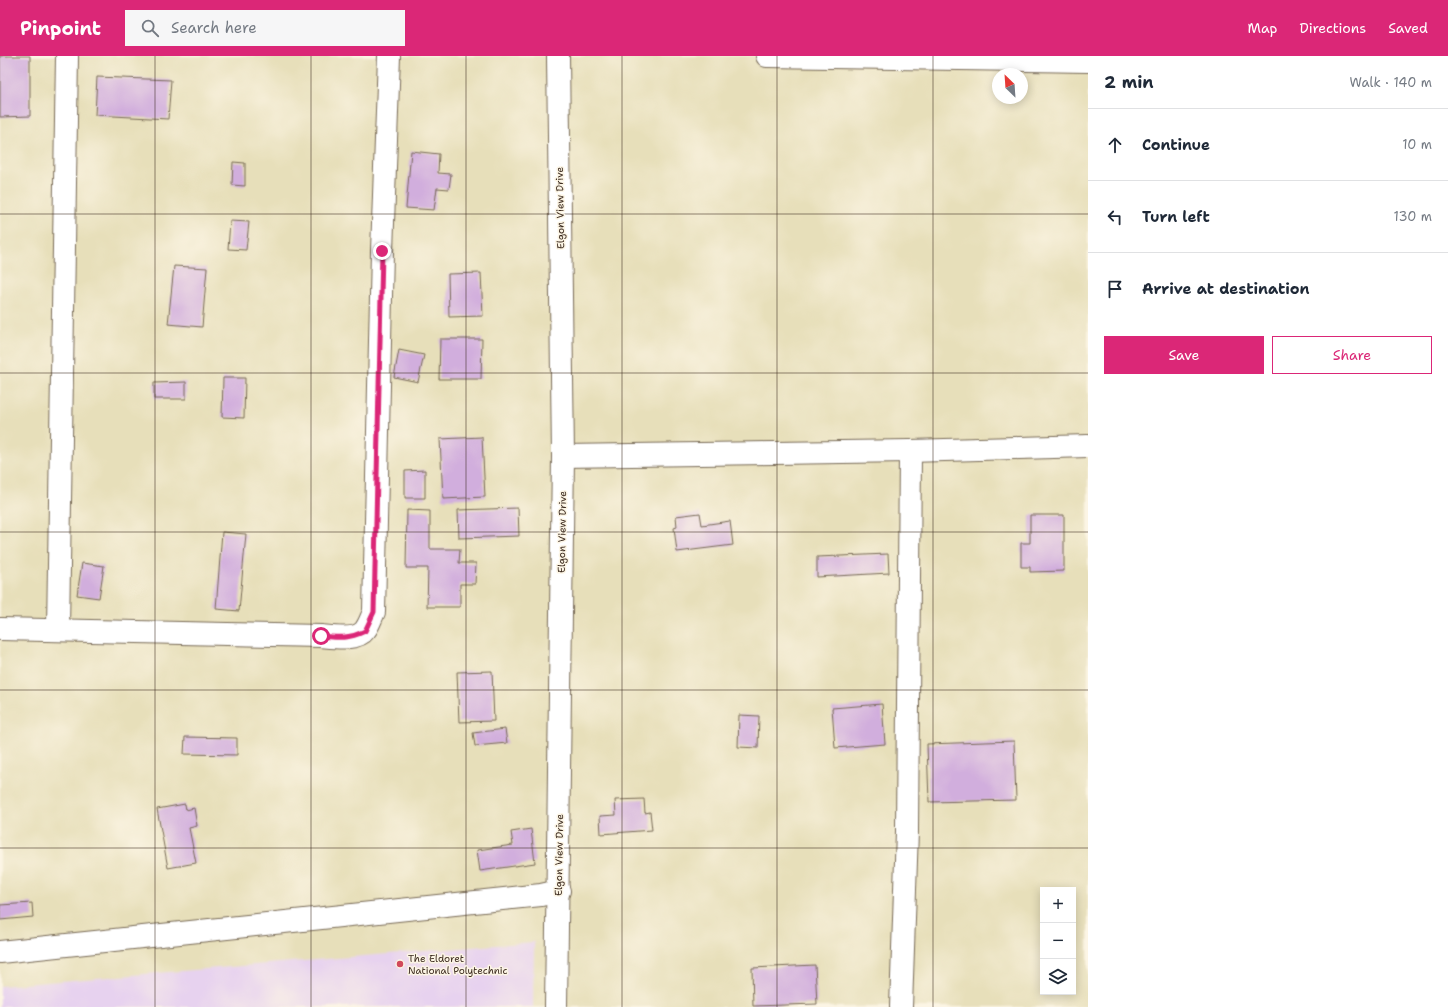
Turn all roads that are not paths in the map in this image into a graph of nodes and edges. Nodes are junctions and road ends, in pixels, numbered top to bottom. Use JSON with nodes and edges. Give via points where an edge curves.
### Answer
{"nodes":[{"id":1,"x":67,"y":56,"type":"edge"},
{"id":2,"x":390,"y":56,"type":"edge"},
{"id":3,"x":558,"y":56,"type":"edge"},
{"id":4,"x":767,"y":56,"type":"edge"},
{"id":5,"x":1088,"y":61,"type":"edge"},
{"id":6,"x":1088,"y":446,"type":"edge"},
{"id":7,"x":910,"y":451,"type":"junction"},
{"id":8,"x":563,"y":456,"type":"junction"},
{"id":9,"x":0,"y":629,"type":"edge"},
{"id":10,"x":58,"y":630,"type":"junction"},
{"id":11,"x":559,"y":891,"type":"junction"},
{"id":12,"x":0,"y":952,"type":"edge"},
{"id":13,"x":556,"y":1007,"type":"edge"},
{"id":14,"x":901,"y":1007,"type":"edge"}],
"edges":[{"from":1,"to":10,"type":"street"},
{"from":2,"to":10,"type":"street","via":[[382,251],[374,612],[365,631],[339,638]]},
{"from":3,"to":8,"type":"street","name":"Elgon View Drive"},
{"from":4,"to":5,"type":"street"},
{"from":6,"to":7,"type":"street"},
{"from":7,"to":8,"type":"street"},
{"from":7,"to":14,"type":"street","via":[[907,831]]},
{"from":8,"to":11,"type":"street","name":"Elgon View Drive"},
{"from":9,"to":10,"type":"street"},
{"from":11,"to":12,"type":"street","via":[[541,895]]},
{"from":11,"to":13,"type":"street","name":"Elgon View Drive"}]}
